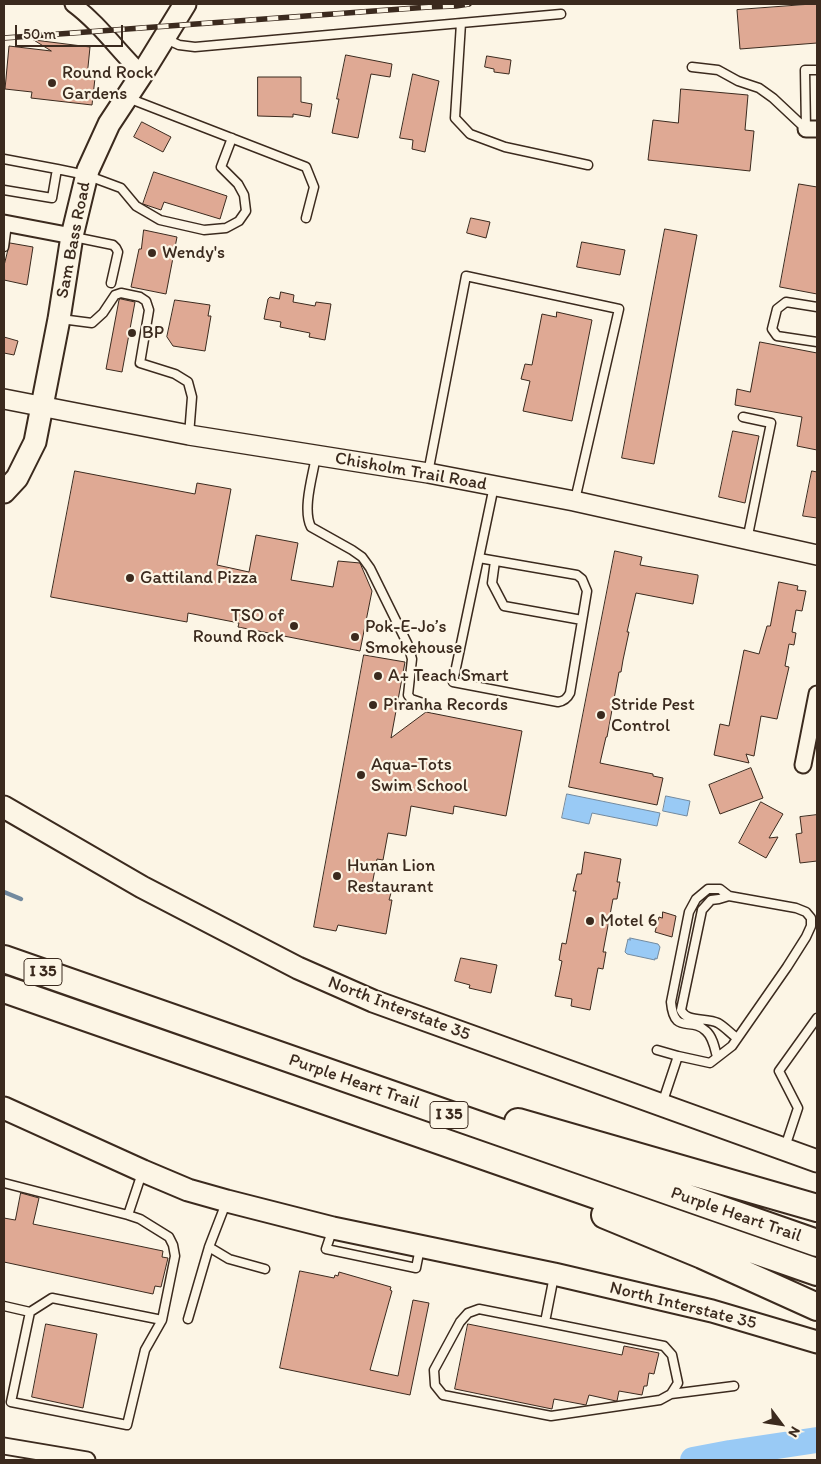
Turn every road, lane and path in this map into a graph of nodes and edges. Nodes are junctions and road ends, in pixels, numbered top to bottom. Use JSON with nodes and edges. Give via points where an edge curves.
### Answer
{"nodes":[{"id":1,"x":73,"y":4,"type":"edge"},
{"id":2,"x":185,"y":4,"type":"edge"},
{"id":3,"x":561,"y":14,"type":"dead end"},
{"id":4,"x":461,"y":23,"type":"junction"},
{"id":5,"x":164,"y":38,"type":"junction"},
{"id":6,"x":692,"y":66,"type":"dead end"},
{"id":7,"x":817,"y":70,"type":"edge"},
{"id":8,"x":142,"y":74,"type":"junction"},
{"id":9,"x":127,"y":97,"type":"junction"},
{"id":10,"x":812,"y":129,"type":"edge"},
{"id":11,"x":232,"y":138,"type":"junction"},
{"id":12,"x":4,"y":160,"type":"edge"},
{"id":13,"x":588,"y":165,"type":"dead end"},
{"id":14,"x":57,"y":169,"type":"junction"},
{"id":15,"x":86,"y":175,"type":"junction"},
{"id":16,"x":4,"y":190,"type":"edge"},
{"id":17,"x":306,"y":218,"type":"dead end"},
{"id":18,"x":5,"y":223,"type":"edge"},
{"id":19,"x":72,"y":236,"type":"junction"},
{"id":20,"x":4,"y":247,"type":"edge"},
{"id":21,"x":111,"y":284,"type":"dead end"},
{"id":22,"x":817,"y":307,"type":"edge"},
{"id":23,"x":59,"y":319,"type":"junction"},
{"id":24,"x":817,"y":342,"type":"edge"},
{"id":25,"x":4,"y":398,"type":"edge"},
{"id":26,"x":42,"y":405,"type":"junction"},
{"id":27,"x":743,"y":418,"type":"dead end"},
{"id":28,"x":189,"y":435,"type":"junction"},
{"id":29,"x":316,"y":456,"type":"junction"},
{"id":30,"x":428,"y":473,"type":"junction"},
{"id":31,"x":494,"y":486,"type":"junction"},
{"id":32,"x":4,"y":492,"type":"edge"},
{"id":33,"x":574,"y":501,"type":"junction"},
{"id":34,"x":747,"y":540,"type":"junction"},
{"id":35,"x":817,"y":555,"type":"edge"},
{"id":36,"x":479,"y":558,"type":"junction"},
{"id":37,"x":495,"y":560,"type":"junction"},
{"id":38,"x":582,"y":620,"type":"junction"},
{"id":39,"x":817,"y":694,"type":"edge"},
{"id":40,"x":424,"y":703,"type":"dead end"},
{"id":41,"x":804,"y":765,"type":"dead end"},
{"id":42,"x":4,"y":807,"type":"edge"},
{"id":43,"x":729,"y":896,"type":"junction"},
{"id":44,"x":4,"y":958,"type":"edge"},
{"id":45,"x":82,"y":986,"type":"junction"},
{"id":46,"x":4,"y":989,"type":"edge"},
{"id":47,"x":817,"y":1018,"type":"edge"},
{"id":48,"x":737,"y":1038,"type":"junction"},
{"id":49,"x":657,"y":1050,"type":"dead end"},
{"id":50,"x":678,"y":1056,"type":"junction"},
{"id":51,"x":194,"y":1057,"type":"junction"},
{"id":52,"x":717,"y":1057,"type":"junction"},
{"id":53,"x":662,"y":1104,"type":"junction"},
{"id":54,"x":4,"y":1108,"type":"edge"},
{"id":55,"x":784,"y":1149,"type":"junction"},
{"id":56,"x":817,"y":1161,"type":"edge"},
{"id":57,"x":143,"y":1171,"type":"junction"},
{"id":58,"x":4,"y":1183,"type":"edge"},
{"id":59,"x":227,"y":1201,"type":"junction"},
{"id":60,"x":817,"y":1208,"type":"edge"},
{"id":61,"x":128,"y":1215,"type":"junction"},
{"id":62,"x":817,"y":1243,"type":"edge"},
{"id":63,"x":209,"y":1247,"type":"junction"},
{"id":64,"x":264,"y":1269,"type":"dead end"},
{"id":65,"x":817,"y":1272,"type":"edge"},
{"id":66,"x":554,"y":1274,"type":"junction"},
{"id":67,"x":4,"y":1306,"type":"edge"},
{"id":68,"x":817,"y":1307,"type":"edge"},
{"id":69,"x":30,"y":1312,"type":"junction"},
{"id":70,"x":188,"y":1319,"type":"dead end"},
{"id":71,"x":162,"y":1320,"type":"junction"},
{"id":72,"x":545,"y":1322,"type":"junction"},
{"id":73,"x":817,"y":1342,"type":"edge"},
{"id":74,"x":734,"y":1386,"type":"dead end"},
{"id":75,"x":671,"y":1394,"type":"junction"},
{"id":76,"x":7,"y":1401,"type":"edge"},
{"id":77,"x":4,"y":1446,"type":"edge"},
{"id":78,"x":32,"y":1456,"type":"edge"},
{"id":79,"x":87,"y":1460,"type":"edge"}],
"edges":[{"from":1,"to":8,"type":"street","via":[[90,16]]},
{"from":2,"to":5,"type":"main road","name":"Sam Bass Road"},
{"from":3,"to":4,"type":"lane"},
{"from":4,"to":5,"type":"lane","via":[[196,47],[179,45]]},
{"from":4,"to":13,"type":"lane","via":[[455,118],[470,134],[505,147]]},
{"from":5,"to":8,"type":"main road","name":"Sam Bass Road"},
{"from":6,"to":10,"type":"lane","via":[[718,70],[759,88]]},
{"from":7,"to":10,"type":"lane","via":[[805,70]]},
{"from":8,"to":9,"type":"main road","name":"Sam Bass Road"},
{"from":9,"to":11,"type":"lane"},
{"from":9,"to":15,"type":"main road","name":"Sam Bass Road","via":[[109,124]]},
{"from":11,"to":15,"type":"lane","via":[[222,167],[244,195],[246,212],[239,221],[226,228],[204,230],[160,220],[136,206],[121,188]]},
{"from":11,"to":17,"type":"lane","via":[[306,167],[314,186]]},
{"from":12,"to":14,"type":"lane"},
{"from":14,"to":15,"type":"lane"},
{"from":14,"to":16,"type":"lane","via":[[52,198]]},
{"from":15,"to":19,"type":"main road","name":"Sam Bass Road"},
{"from":18,"to":19,"type":"street"},
{"from":18,"to":20,"type":"lane"},
{"from":19,"to":21,"type":"lane","via":[[116,248],[118,252]]},
{"from":19,"to":23,"type":"main road","name":"Sam Bass Road"},
{"from":22,"to":24,"type":"lane","via":[[786,302],[777,310],[772,329],[777,336]]},
{"from":23,"to":26,"type":"main road","name":"Sam Bass Road"},
{"from":23,"to":28,"type":"lane","via":[[92,323],[115,295],[121,293],[146,301],[149,310],[140,363],[175,374],[188,382],[192,397]]},
{"from":25,"to":26,"type":"street","name":"Chisholm Trail Road"},
{"from":26,"to":28,"type":"street","name":"Chisholm Trail Road"},
{"from":26,"to":32,"type":"main road","name":"Sam Bass Road","via":[[35,442],[17,478]]},
{"from":27,"to":34,"type":"lane","via":[[771,423]]},
{"from":28,"to":29,"type":"street","name":"Chisholm Trail Road"},
{"from":29,"to":30,"type":"street","name":"Chisholm Trail Road"},
{"from":29,"to":40,"type":"lane","via":[[307,520],[311,526],[362,557],[370,568],[408,644],[412,659],[408,695]]},
{"from":30,"to":31,"type":"street","name":"Chisholm Trail Road"},
{"from":30,"to":33,"type":"lane","via":[[466,276],[619,308]]},
{"from":31,"to":33,"type":"street","name":"Chisholm Trail Road"},
{"from":31,"to":36,"type":"lane"},
{"from":33,"to":34,"type":"street","name":"Chisholm Trail Road"},
{"from":34,"to":35,"type":"street","name":"Chisholm Trail Road"},
{"from":36,"to":37,"type":"lane"},
{"from":36,"to":38,"type":"lane","via":[[453,682],[562,702],[570,692]]},
{"from":37,"to":38,"type":"lane","via":[[492,583],[504,606]]},
{"from":37,"to":38,"type":"lane","via":[[577,575],[587,591]]},
{"from":39,"to":41,"type":"street"},
{"from":42,"to":53,"type":"main road","name":"North Interstate 35","via":[[142,887],[306,972],[415,1017]]},
{"from":43,"to":48,"type":"lane","via":[[711,900],[702,910],[681,1010],[688,1017],[717,1023]]},
{"from":43,"to":48,"type":"lane","via":[[796,908],[811,918],[806,937]]},
{"from":43,"to":52,"type":"lane","via":[[720,889],[708,889],[696,899],[689,912],[671,1002],[672,1015],[677,1021],[705,1030]]},
{"from":44,"to":45,"type":"highway","name":"Purple Heart Trail","number":"I 35"},
{"from":45,"to":60,"type":"highway","via":[[313,1050],[520,1122]]},
{"from":45,"to":62,"type":"highway","name":"Purple Heart Trail","number":"I 35"},
{"from":46,"to":51,"type":"highway","name":"Purple Heart Trail","number":"I 35"},
{"from":47,"to":55,"type":"lane","via":[[779,1071],[798,1108]]},
{"from":48,"to":52,"type":"lane"},
{"from":49,"to":50,"type":"lane"},
{"from":50,"to":52,"type":"lane","via":[[710,1063]]},
{"from":50,"to":53,"type":"lane"},
{"from":51,"to":65,"type":"highway","name":"Purple Heart Trail","number":"I 35"},
{"from":51,"to":68,"type":"highway","via":[[385,1138],[618,1220]]},
{"from":53,"to":55,"type":"main road","name":"North Interstate 35"},
{"from":54,"to":57,"type":"main road","name":"North Interstate 35"},
{"from":55,"to":56,"type":"main road","name":"North Interstate 35"},
{"from":57,"to":59,"type":"main road","name":"North Interstate 35","via":[[188,1190]]},
{"from":57,"to":61,"type":"lane"},
{"from":58,"to":61,"type":"lane"},
{"from":59,"to":63,"type":"lane"},
{"from":59,"to":66,"type":"main road","name":"North Interstate 35","via":[[333,1228]]},
{"from":61,"to":71,"type":"lane","via":[[156,1228],[173,1244],[174,1268]]},
{"from":63,"to":64,"type":"lane","via":[[229,1260]]},
{"from":63,"to":70,"type":"lane"},
{"from":66,"to":72,"type":"lane"},
{"from":66,"to":73,"type":"main road","name":"North Interstate 35","via":[[712,1312]]},
{"from":67,"to":69,"type":"lane"},
{"from":69,"to":71,"type":"lane","via":[[52,1298]]},
{"from":69,"to":76,"type":"lane"},
{"from":71,"to":76,"type":"lane","via":[[145,1350],[127,1425]]},
{"from":72,"to":75,"type":"lane","via":[[664,1346],[672,1355],[678,1383]]},
{"from":72,"to":75,"type":"lane","via":[[478,1309],[468,1314],[460,1322],[434,1370],[435,1385],[443,1396],[552,1416],[660,1400]]},
{"from":74,"to":75,"type":"lane"},
{"from":77,"to":78,"type":"street"},
{"from":78,"to":79,"type":"street"}]}
